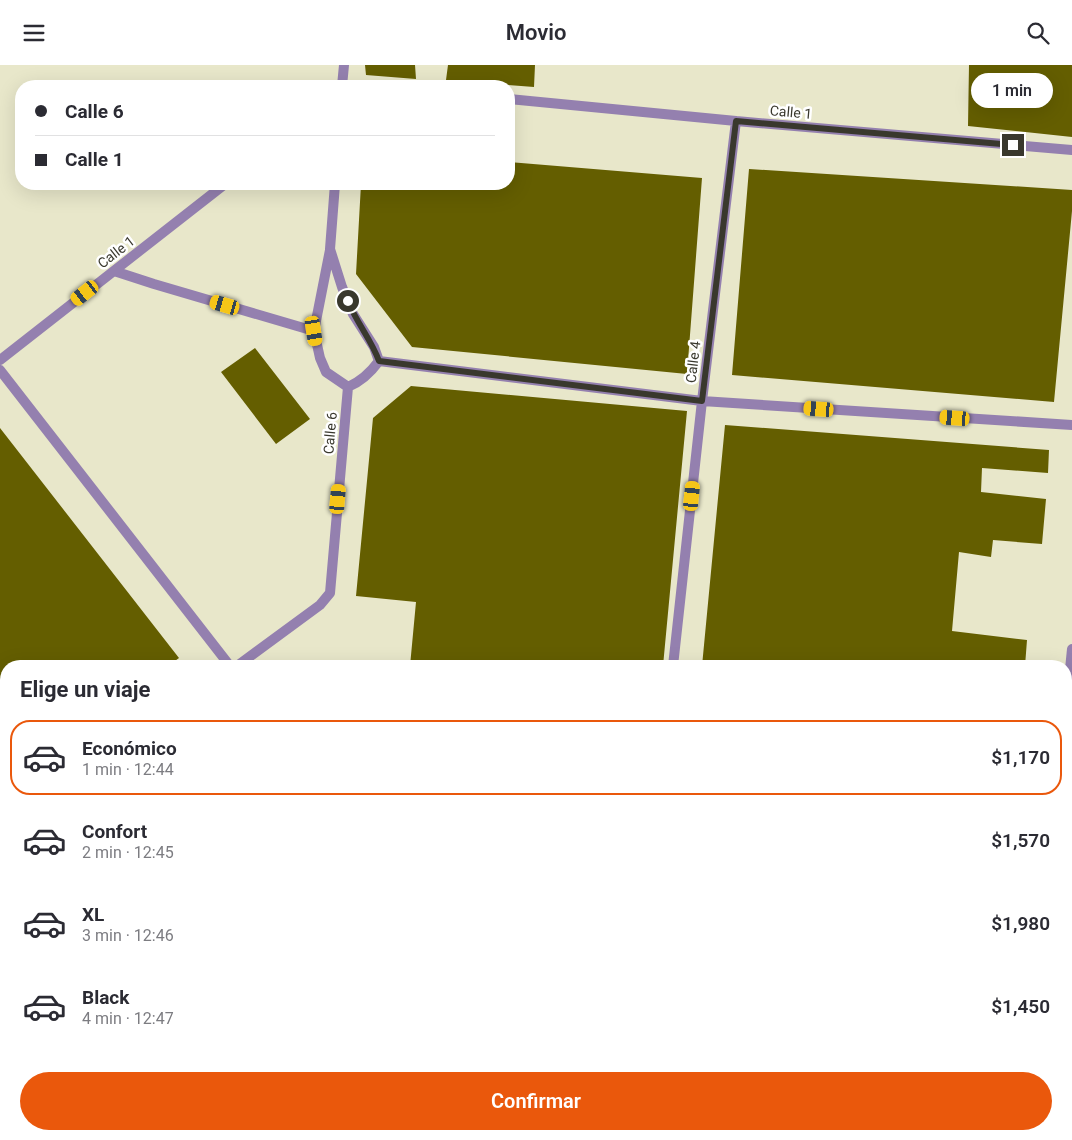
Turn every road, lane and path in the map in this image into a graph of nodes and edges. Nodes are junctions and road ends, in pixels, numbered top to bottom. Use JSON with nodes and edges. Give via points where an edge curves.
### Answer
{"nodes":[{"id":1,"x":344,"y":65,"type":"edge"},
{"id":2,"x":343,"y":80,"type":"edge"},
{"id":3,"x":515,"y":100,"type":"edge"},
{"id":4,"x":736,"y":121,"type":"junction"},
{"id":5,"x":1072,"y":150,"type":"edge"},
{"id":6,"x":217,"y":190,"type":"edge"},
{"id":7,"x":335,"y":190,"type":"edge"},
{"id":8,"x":330,"y":249,"type":"junction"},
{"id":9,"x":114,"y":271,"type":"junction"},
{"id":10,"x":314,"y":331,"type":"junction"},
{"id":11,"x":0,"y":360,"type":"edge"},
{"id":12,"x":379,"y":361,"type":"junction"},
{"id":13,"x":0,"y":370,"type":"edge"},
{"id":14,"x":348,"y":387,"type":"junction"},
{"id":15,"x":702,"y":401,"type":"junction"},
{"id":16,"x":1072,"y":425,"type":"edge"},
{"id":17,"x":225,"y":660,"type":"edge"},
{"id":18,"x":245,"y":660,"type":"edge"},
{"id":19,"x":674,"y":660,"type":"edge"}],
"edges":[{"from":1,"to":2,"type":"lane"},
{"from":3,"to":4,"type":"lane","name":"Calle 1"},
{"from":4,"to":5,"type":"lane","name":"Calle 1"},
{"from":4,"to":15,"type":"lane","name":"Calle 4"},
{"from":6,"to":9,"type":"lane","name":"Calle 1"},
{"from":7,"to":8,"type":"lane"},
{"from":8,"to":10,"type":"lane"},
{"from":8,"to":12,"type":"lane","via":[[353,315],[374,347]]},
{"from":9,"to":10,"type":"lane"},
{"from":9,"to":11,"type":"lane","name":"Calle 1"},
{"from":10,"to":14,"type":"lane","via":[[326,372]]},
{"from":12,"to":14,"type":"lane","via":[[371,372]]},
{"from":12,"to":15,"type":"lane"},
{"from":13,"to":17,"type":"lane"},
{"from":14,"to":18,"type":"lane","name":"Calle 6","via":[[330,593],[320,605]]},
{"from":15,"to":16,"type":"lane"},
{"from":15,"to":19,"type":"lane","name":"Calle 4"}]}
